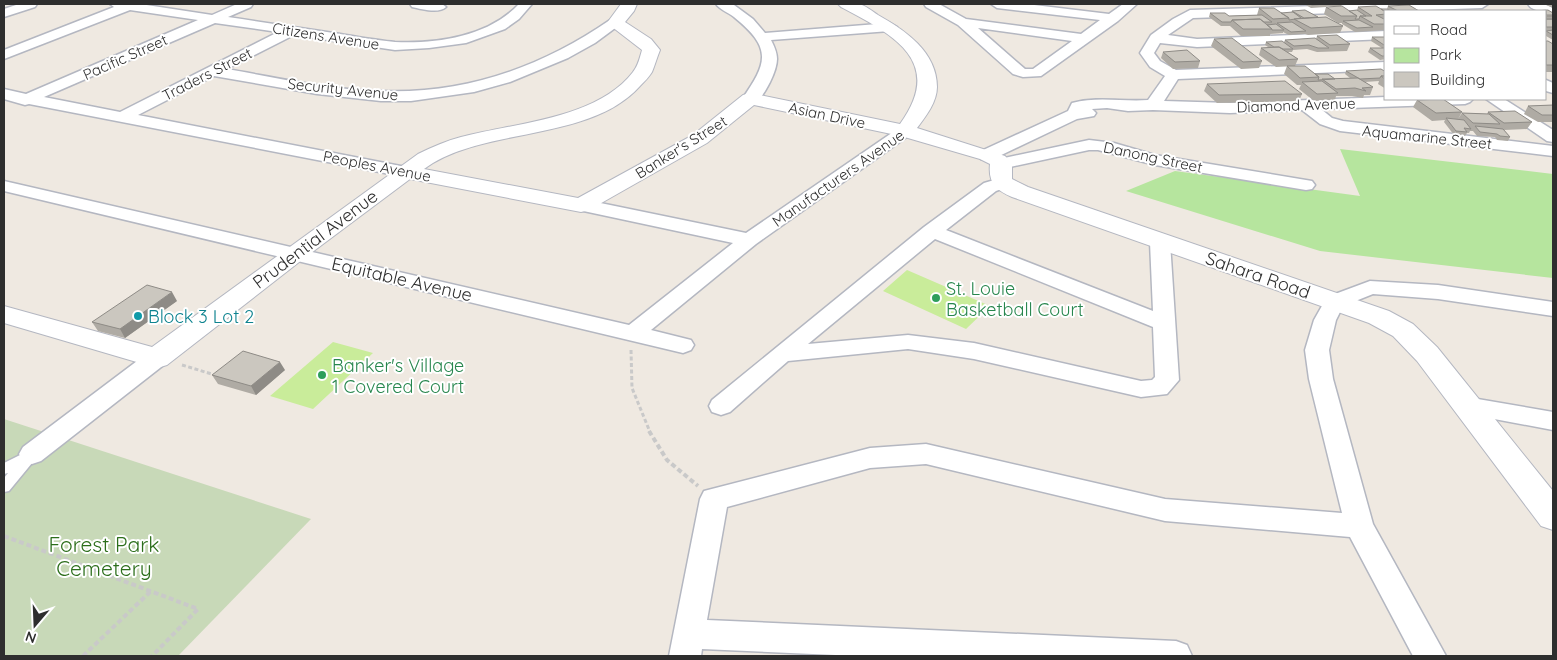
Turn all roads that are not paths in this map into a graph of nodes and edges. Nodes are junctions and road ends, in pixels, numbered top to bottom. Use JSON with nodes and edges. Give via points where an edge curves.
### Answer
{"nodes":[{"id":1,"x":31,"y":4,"type":"edge"},
{"id":2,"x":116,"y":4,"type":"edge"},
{"id":3,"x":247,"y":4,"type":"edge"},
{"id":4,"x":416,"y":4,"type":"edge"},
{"id":5,"x":526,"y":4,"type":"edge"},
{"id":6,"x":629,"y":4,"type":"edge"},
{"id":7,"x":722,"y":4,"type":"edge"},
{"id":8,"x":846,"y":4,"type":"edge"},
{"id":9,"x":930,"y":4,"type":"edge"},
{"id":10,"x":996,"y":4,"type":"edge"},
{"id":11,"x":1131,"y":4,"type":"edge"},
{"id":12,"x":1477,"y":4,"type":"edge"},
{"id":13,"x":1534,"y":4,"type":"edge"},
{"id":14,"x":132,"y":5,"type":"edge"},
{"id":15,"x":440,"y":7,"type":"dead end"},
{"id":16,"x":1416,"y":9,"type":"edge"},
{"id":17,"x":1547,"y":10,"type":"edge"},
{"id":18,"x":4,"y":14,"type":"edge"},
{"id":19,"x":1113,"y":18,"type":"junction"},
{"id":20,"x":212,"y":19,"type":"junction"},
{"id":21,"x":963,"y":22,"type":"junction"},
{"id":22,"x":615,"y":23,"type":"junction"},
{"id":23,"x":890,"y":27,"type":"junction"},
{"id":24,"x":291,"y":31,"type":"junction"},
{"id":25,"x":1384,"y":34,"type":"edge"},
{"id":26,"x":763,"y":37,"type":"junction"},
{"id":27,"x":1082,"y":38,"type":"junction"},
{"id":28,"x":1156,"y":38,"type":"junction"},
{"id":29,"x":4,"y":55,"type":"edge"},
{"id":30,"x":1384,"y":66,"type":"edge"},
{"id":31,"x":212,"y":71,"type":"junction"},
{"id":32,"x":1173,"y":75,"type":"junction"},
{"id":33,"x":4,"y":94,"type":"edge"},
{"id":34,"x":28,"y":99,"type":"junction"},
{"id":35,"x":750,"y":99,"type":"junction"},
{"id":36,"x":1442,"y":100,"type":"edge"},
{"id":37,"x":1496,"y":100,"type":"edge"},
{"id":38,"x":1152,"y":105,"type":"junction"},
{"id":39,"x":1307,"y":106,"type":"junction"},
{"id":40,"x":4,"y":110,"type":"edge"},
{"id":41,"x":122,"y":117,"type":"junction"},
{"id":42,"x":905,"y":131,"type":"junction"},
{"id":43,"x":1553,"y":137,"type":"edge"},
{"id":44,"x":1553,"y":151,"type":"edge"},
{"id":45,"x":996,"y":167,"type":"junction"},
{"id":46,"x":405,"y":172,"type":"junction"},
{"id":47,"x":1306,"y":185,"type":"dead end"},
{"id":48,"x":4,"y":186,"type":"edge"},
{"id":49,"x":581,"y":205,"type":"junction"},
{"id":50,"x":931,"y":232,"type":"junction"},
{"id":51,"x":749,"y":240,"type":"junction"},
{"id":52,"x":1160,"y":242,"type":"junction"},
{"id":53,"x":294,"y":254,"type":"junction"},
{"id":54,"x":1335,"y":302,"type":"junction"},
{"id":55,"x":1553,"y":309,"type":"edge"},
{"id":56,"x":4,"y":314,"type":"edge"},
{"id":57,"x":1165,"y":324,"type":"junction"},
{"id":58,"x":633,"y":333,"type":"junction"},
{"id":59,"x":683,"y":345,"type":"dead end"},
{"id":60,"x":780,"y":354,"type":"junction"},
{"id":61,"x":157,"y":358,"type":"junction"},
{"id":62,"x":721,"y":406,"type":"dead end"},
{"id":63,"x":1466,"y":406,"type":"junction"},
{"id":64,"x":1553,"y":421,"type":"edge"},
{"id":65,"x":32,"y":454,"type":"junction"},
{"id":66,"x":4,"y":469,"type":"edge"},
{"id":67,"x":4,"y":488,"type":"edge"},
{"id":68,"x":1553,"y":516,"type":"edge"},
{"id":69,"x":1359,"y":526,"type":"junction"},
{"id":70,"x":687,"y":645,"type":"edge"},
{"id":71,"x":1176,"y":656,"type":"edge"},
{"id":72,"x":1430,"y":656,"type":"edge"}],
"edges":[{"from":1,"to":18,"type":"street"},
{"from":2,"to":14,"type":"street","name":"Citizens Avenue"},
{"from":3,"to":20,"type":"street","name":"Pacific Street"},
{"from":4,"to":15,"type":"street"},
{"from":5,"to":24,"type":"street","name":"Citizens Avenue","via":[[511,20],[494,28],[440,43],[395,46]]},
{"from":6,"to":22,"type":"street","name":"Security Avenue"},
{"from":7,"to":26,"type":"street"},
{"from":8,"to":23,"type":"street","name":"Manufacturers Avenue"},
{"from":9,"to":21,"type":"street"},
{"from":10,"to":19,"type":"street"},
{"from":11,"to":19,"type":"street"},
{"from":12,"to":16,"type":"street"},
{"from":13,"to":17,"type":"street"},
{"from":14,"to":20,"type":"street","name":"Citizens Avenue"},
{"from":14,"to":29,"type":"street"},
{"from":16,"to":28,"type":"street","via":[[1190,14]]},
{"from":19,"to":27,"type":"street"},
{"from":20,"to":24,"type":"street","name":"Citizens Avenue"},
{"from":20,"to":34,"type":"street","name":"Pacific Street"},
{"from":21,"to":27,"type":"street"},
{"from":21,"to":27,"type":"street","via":[[1023,73],[1036,73]]},
{"from":22,"to":31,"type":"street","name":"Security Avenue","via":[[570,52],[519,74],[489,83],[418,95],[345,92]]},
{"from":22,"to":46,"type":"street","name":"Prudential Avenue","via":[[652,50],[650,62],[626,90],[576,116],[445,149]]},
{"from":23,"to":26,"type":"street"},
{"from":23,"to":42,"type":"street","name":"Manufacturers Avenue","via":[[914,48],[928,77],[923,107]]},
{"from":24,"to":31,"type":"street","name":"Traders Street"},
{"from":25,"to":28,"type":"street","via":[[1197,43]]},
{"from":26,"to":35,"type":"street","name":"Banker's Street","via":[[769,48],[770,66]]},
{"from":28,"to":32,"type":"street","via":[[1146,53],[1155,64]]},
{"from":30,"to":32,"type":"street"},
{"from":31,"to":41,"type":"street","name":"Traders Street"},
{"from":32,"to":38,"type":"street"},
{"from":33,"to":34,"type":"street","name":"Peoples Avenue"},
{"from":34,"to":40,"type":"street","name":"Pacific Street"},
{"from":34,"to":41,"type":"street","name":"Peoples Avenue"},
{"from":35,"to":42,"type":"street","name":"Asian Drive"},
{"from":35,"to":49,"type":"street","name":"Banker's Street","via":[[700,139]]},
{"from":36,"to":39,"type":"street","name":"Diamond Avenue"},
{"from":37,"to":43,"type":"street"},
{"from":38,"to":39,"type":"street","name":"Diamond Avenue"},
{"from":38,"to":45,"type":"street","name":"Diamond Avenue","via":[[1074,114]]},
{"from":39,"to":44,"type":"street","name":"Aquamarine Street","via":[[1326,121],[1340,126]]},
{"from":41,"to":46,"type":"street","name":"Peoples Avenue"},
{"from":42,"to":45,"type":"street","name":"Sahara Road"},
{"from":42,"to":51,"type":"street","name":"Manufacturers Avenue"},
{"from":45,"to":47,"type":"street","name":"Danong Street","via":[[1100,145],[1199,168]]},
{"from":45,"to":50,"type":"street","via":[[990,187]]},
{"from":45,"to":52,"type":"street","name":"Sahara Road","via":[[1020,192]]},
{"from":46,"to":49,"type":"street","name":"Peoples Avenue"},
{"from":46,"to":53,"type":"street","name":"Prudential Avenue"},
{"from":48,"to":53,"type":"street","name":"Equitable Avenue"},
{"from":49,"to":51,"type":"street","name":"Peoples Avenue"},
{"from":50,"to":57,"type":"street"},
{"from":50,"to":60,"type":"street"},
{"from":51,"to":58,"type":"street","name":"Manufacturers Avenue"},
{"from":52,"to":54,"type":"street","name":"Sahara Road"},
{"from":52,"to":57,"type":"street"},
{"from":53,"to":58,"type":"street","name":"Equitable Avenue"},
{"from":53,"to":61,"type":"street","name":"Prudential Avenue"},
{"from":54,"to":55,"type":"street","via":[[1370,287],[1438,292]]},
{"from":54,"to":63,"type":"street","name":"Sahara Road","via":[[1379,317],[1403,330],[1427,354]]},
{"from":54,"to":69,"type":"street","via":[[1325,320],[1317,350],[1321,379]]},
{"from":56,"to":61,"type":"street"},
{"from":57,"to":60,"type":"street","via":[[1167,380],[1158,388],[1142,389],[974,351],[908,342]]},
{"from":58,"to":59,"type":"street","name":"Equitable Avenue"},
{"from":60,"to":62,"type":"street"},
{"from":61,"to":65,"type":"street","name":"Prudential Avenue"},
{"from":63,"to":64,"type":"street"},
{"from":63,"to":68,"type":"street","name":"Sahara Road"},
{"from":65,"to":66,"type":"lane"},
{"from":65,"to":67,"type":"lane"},
{"from":69,"to":70,"type":"street","via":[[1165,510],[926,454],[870,458],[714,499]]},
{"from":69,"to":72,"type":"street"},
{"from":70,"to":71,"type":"street"}]}
